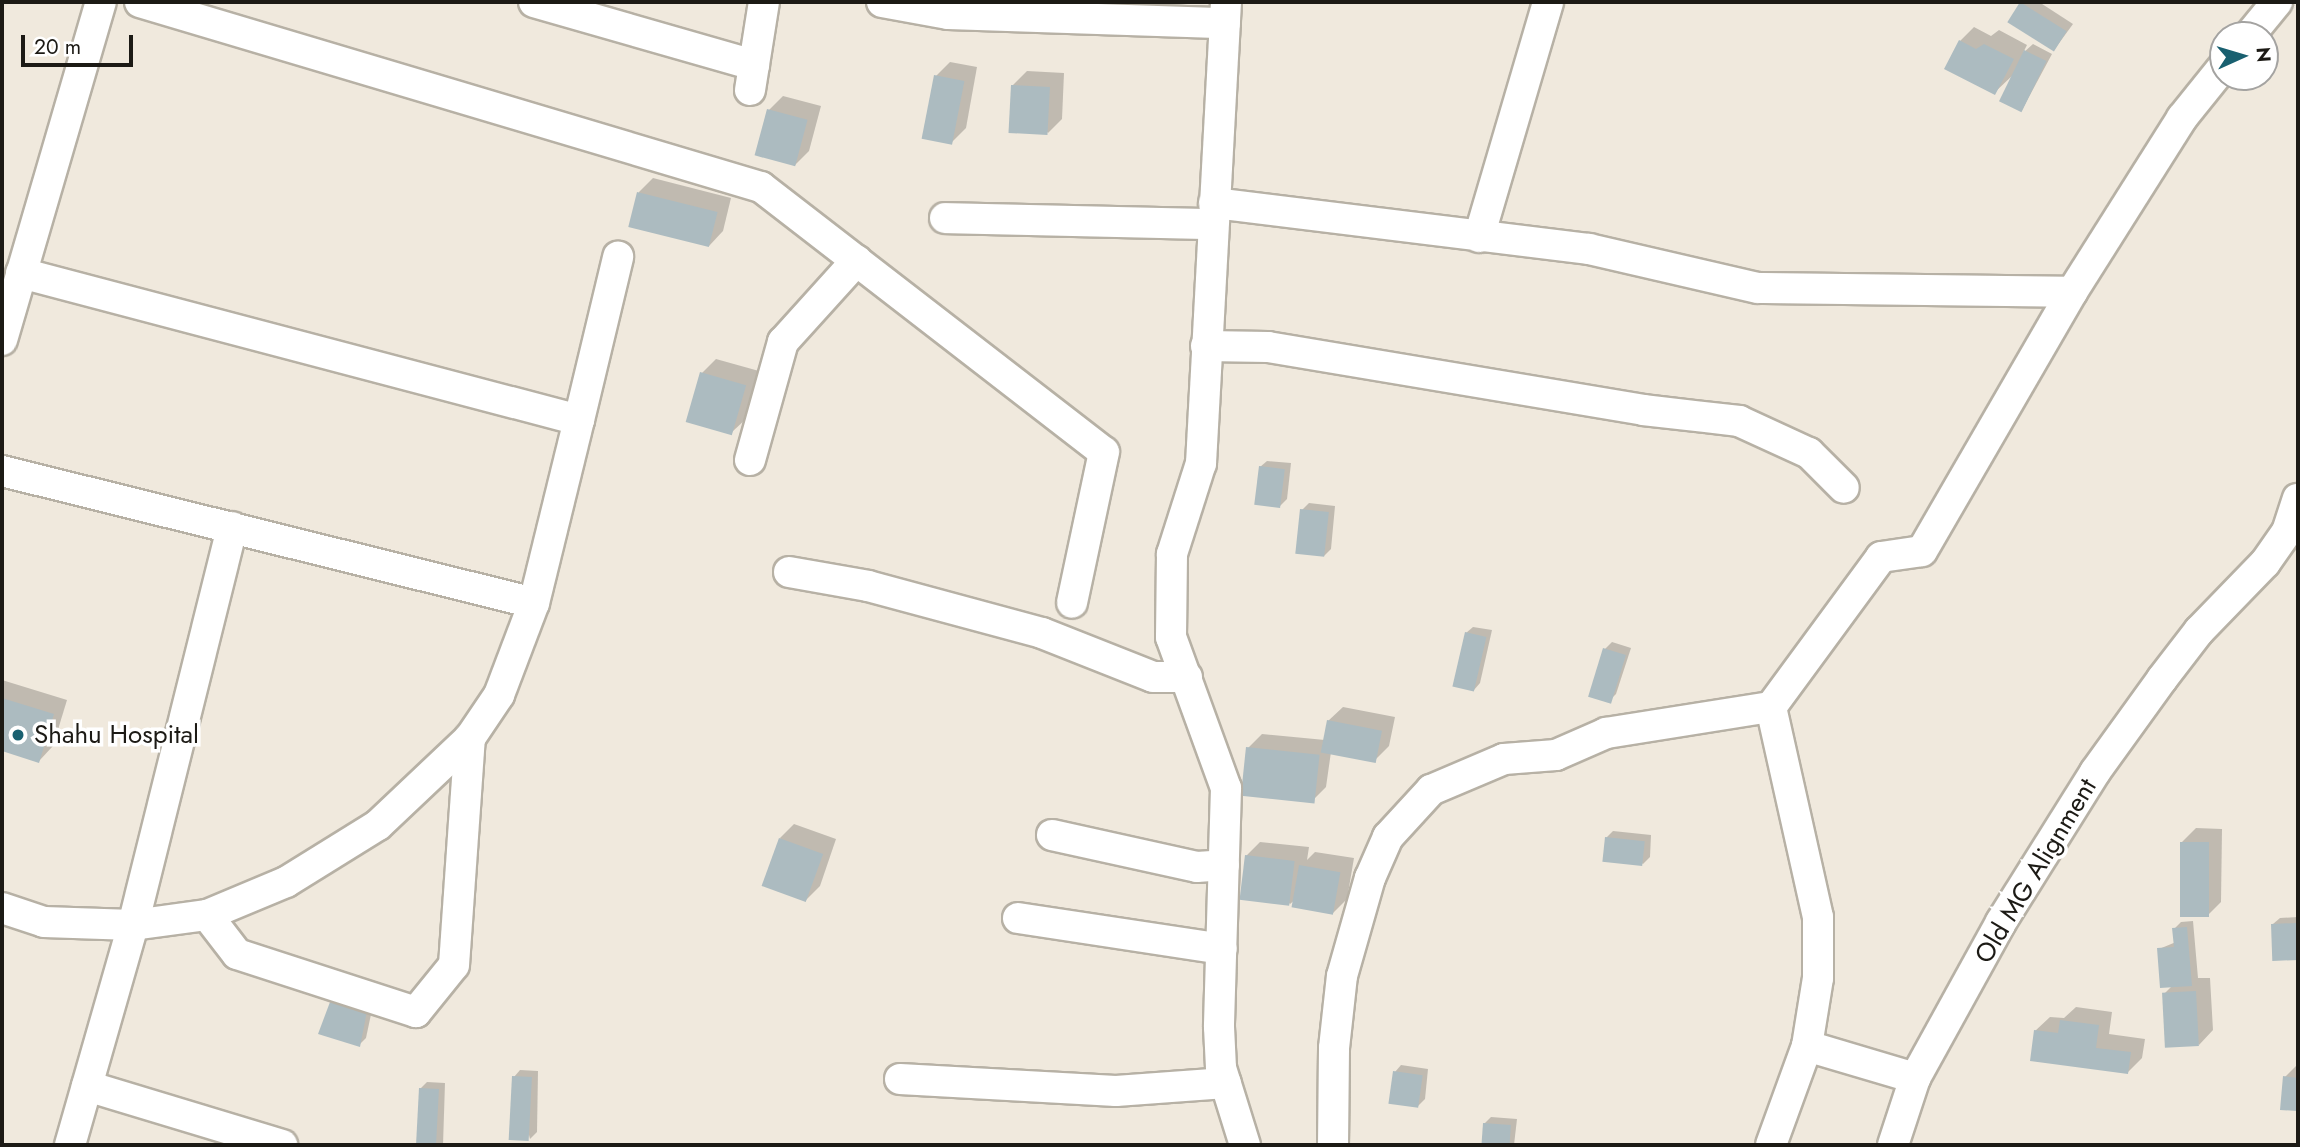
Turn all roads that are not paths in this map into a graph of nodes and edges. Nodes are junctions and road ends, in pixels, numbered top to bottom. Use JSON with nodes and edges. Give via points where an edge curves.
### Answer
{"nodes":[{"id":1,"x":101,"y":2,"type":"edge"},
{"id":2,"x":139,"y":2,"type":"edge"},
{"id":3,"x":534,"y":2,"type":"edge"},
{"id":4,"x":764,"y":2,"type":"edge"},
{"id":5,"x":882,"y":2,"type":"edge"},
{"id":6,"x":1548,"y":2,"type":"edge"},
{"id":7,"x":2277,"y":2,"type":"edge"},
{"id":8,"x":1226,"y":13,"type":"edge"},
{"id":9,"x":2261,"y":21,"type":"edge"},
{"id":10,"x":2209,"y":84,"type":"edge"},
{"id":11,"x":1213,"y":213,"type":"junction"},
{"id":12,"x":945,"y":218,"type":"dead end"},
{"id":13,"x":1479,"y":237,"type":"junction"},
{"id":14,"x":618,"y":257,"type":"dead end"},
{"id":15,"x":857,"y":260,"type":"junction"},
{"id":16,"x":21,"y":273,"type":"junction"},
{"id":17,"x":2073,"y":292,"type":"junction"},
{"id":18,"x":2,"y":340,"type":"edge"},
{"id":19,"x":1206,"y":346,"type":"junction"},
{"id":20,"x":579,"y":420,"type":"junction"},
{"id":21,"x":750,"y":460,"type":"dead end"},
{"id":22,"x":2,"y":471,"type":"edge"},
{"id":23,"x":1844,"y":488,"type":"dead end"},
{"id":24,"x":2298,"y":499,"type":"edge"},
{"id":25,"x":232,"y":527,"type":"junction"},
{"id":26,"x":2293,"y":535,"type":"edge"},
{"id":27,"x":789,"y":572,"type":"dead end"},
{"id":28,"x":534,"y":603,"type":"junction"},
{"id":29,"x":1072,"y":603,"type":"dead end"},
{"id":30,"x":1187,"y":677,"type":"junction"},
{"id":31,"x":1771,"y":707,"type":"junction"},
{"id":32,"x":470,"y":738,"type":"junction"},
{"id":33,"x":1052,"y":835,"type":"dead end"},
{"id":34,"x":1224,"y":865,"type":"junction"},
{"id":35,"x":2,"y":908,"type":"edge"},
{"id":36,"x":207,"y":915,"type":"junction"},
{"id":37,"x":1018,"y":918,"type":"dead end"},
{"id":38,"x":133,"y":925,"type":"junction"},
{"id":39,"x":1222,"y":949,"type":"junction"},
{"id":40,"x":1807,"y":1046,"type":"junction"},
{"id":41,"x":1915,"y":1078,"type":"junction"},
{"id":42,"x":900,"y":1079,"type":"dead end"},
{"id":43,"x":1226,"y":1083,"type":"junction"},
{"id":44,"x":87,"y":1086,"type":"junction"},
{"id":45,"x":70,"y":1145,"type":"edge"},
{"id":46,"x":282,"y":1145,"type":"edge"},
{"id":47,"x":1245,"y":1145,"type":"edge"},
{"id":48,"x":1333,"y":1145,"type":"edge"},
{"id":49,"x":1771,"y":1145,"type":"edge"},
{"id":50,"x":1893,"y":1145,"type":"edge"}],
"edges":[{"from":1,"to":16,"type":"street"},
{"from":2,"to":15,"type":"street","via":[[761,187]]},
{"from":3,"to":4,"type":"street","via":[[752,77]]},
{"from":5,"to":8,"type":"street","via":[[948,14]]},
{"from":6,"to":13,"type":"street"},
{"from":7,"to":9,"type":"street"},
{"from":8,"to":11,"type":"street"},
{"from":10,"to":17,"type":"street","via":[[2182,118]]},
{"from":11,"to":12,"type":"street"},
{"from":11,"to":13,"type":"street"},
{"from":11,"to":19,"type":"street"},
{"from":13,"to":17,"type":"street","via":[[1589,249],[1758,288]]},
{"from":14,"to":20,"type":"street"},
{"from":15,"to":21,"type":"street","via":[[783,342]]},
{"from":15,"to":29,"type":"street","via":[[1104,452]]},
{"from":16,"to":18,"type":"street"},
{"from":16,"to":20,"type":"street"},
{"from":17,"to":31,"type":"street","via":[[1922,551],[1881,557]]},
{"from":19,"to":23,"type":"street","via":[[1268,347],[1643,410],[1740,421],[1809,453]]},
{"from":19,"to":30,"type":"street","via":[[1201,463],[1172,554],[1171,637]]},
{"from":20,"to":28,"type":"street"},
{"from":22,"to":25,"type":"street"},
{"from":24,"to":26,"type":"street","name":"Old MG Alignment"},
{"from":25,"to":28,"type":"street"},
{"from":25,"to":38,"type":"street"},
{"from":26,"to":41,"type":"street","name":"Old MG Alignment","via":[[2199,631],[2095,772],[2001,922]]},
{"from":27,"to":30,"type":"street","via":[[868,586],[1042,633],[1153,677]]},
{"from":28,"to":32,"type":"street","via":[[499,695]]},
{"from":30,"to":34,"type":"street","via":[[1226,788]]},
{"from":31,"to":40,"type":"street","via":[[1818,917],[1818,978]]},
{"from":31,"to":48,"type":"street","via":[[1605,733],[1556,755],[1504,759],[1431,790],[1388,837],[1370,878],[1342,976],[1334,1048]]},
{"from":32,"to":36,"type":"street","via":[[378,825],[286,882]]},
{"from":32,"to":36,"type":"street","via":[[454,965],[416,1012],[237,954]]},
{"from":33,"to":34,"type":"street","via":[[1197,867]]},
{"from":34,"to":39,"type":"street"},
{"from":35,"to":38,"type":"street","via":[[44,922]]},
{"from":36,"to":38,"type":"street"},
{"from":37,"to":39,"type":"street"},
{"from":38,"to":44,"type":"street"},
{"from":39,"to":43,"type":"street","via":[[1219,1027]]},
{"from":40,"to":41,"type":"street"},
{"from":40,"to":49,"type":"street"},
{"from":41,"to":50,"type":"street","name":"Old MG Alignment"},
{"from":42,"to":43,"type":"street","via":[[1116,1091]]},
{"from":43,"to":47,"type":"street"},
{"from":44,"to":45,"type":"street"},
{"from":44,"to":46,"type":"street"}]}
